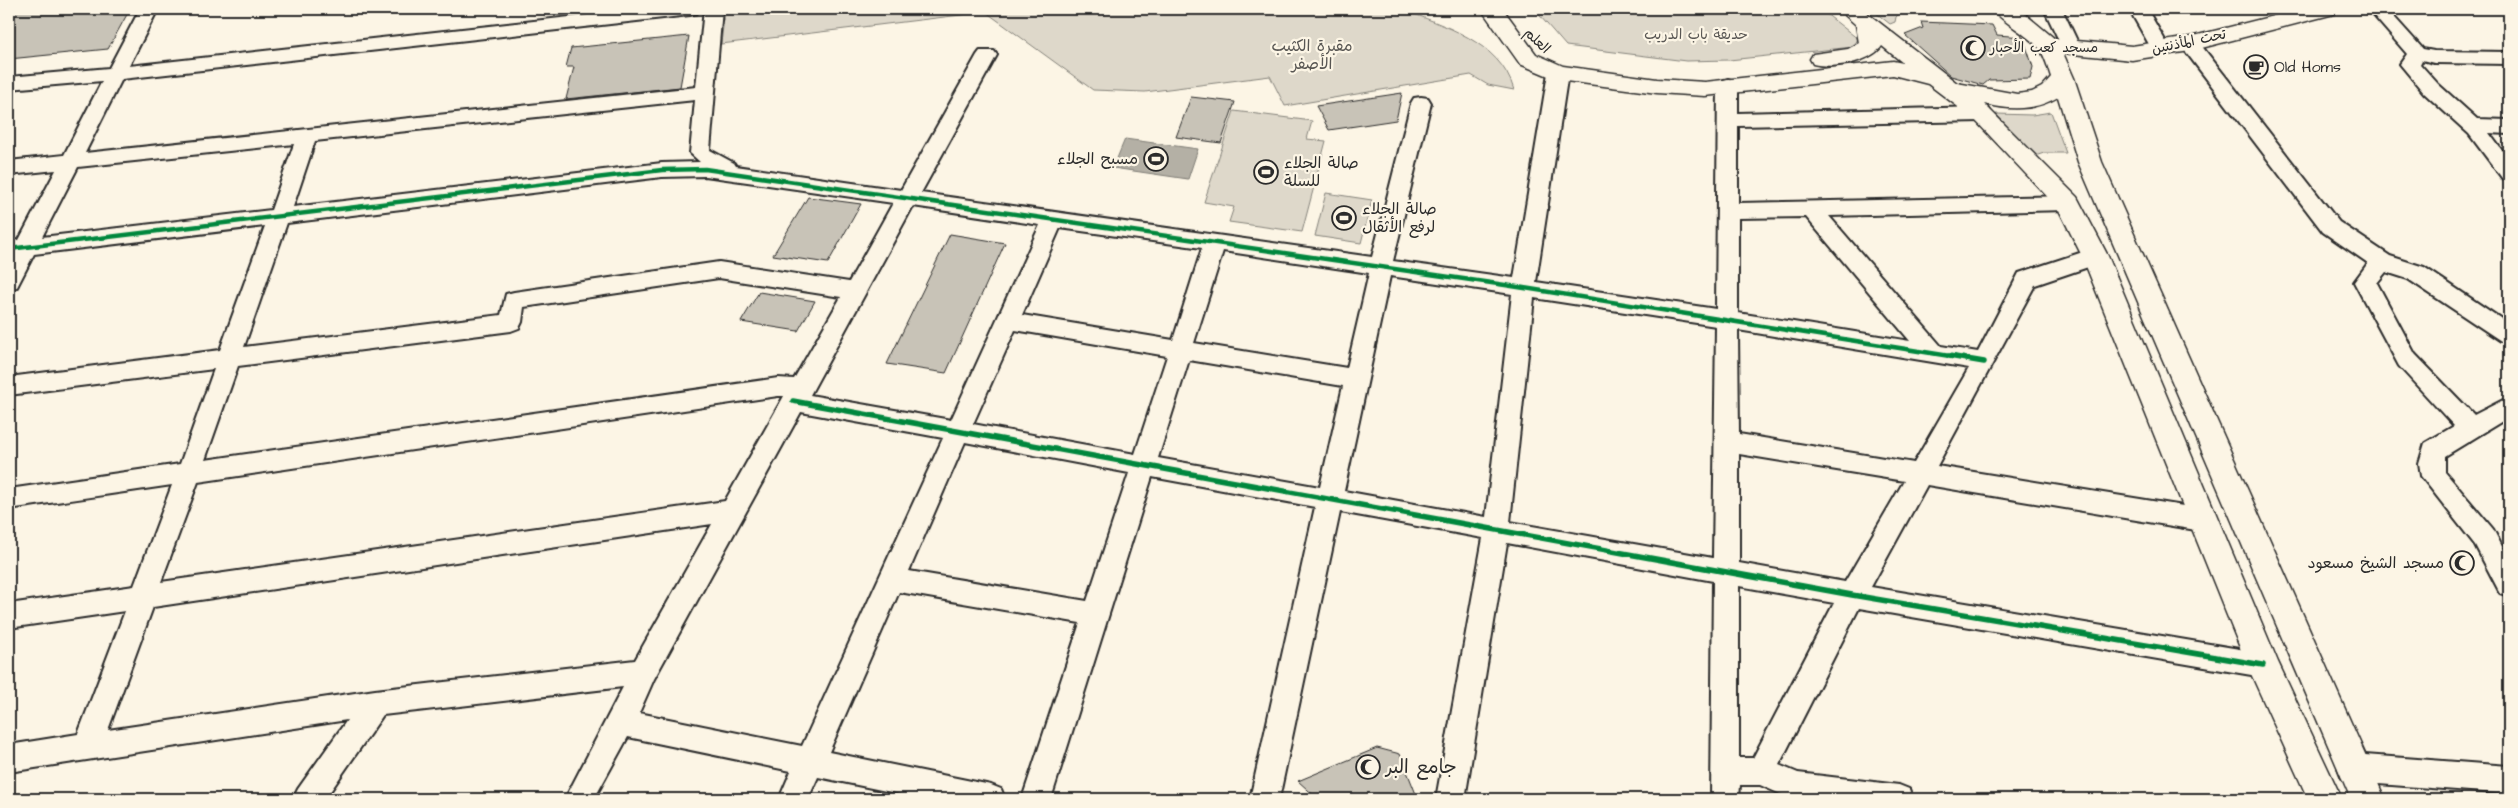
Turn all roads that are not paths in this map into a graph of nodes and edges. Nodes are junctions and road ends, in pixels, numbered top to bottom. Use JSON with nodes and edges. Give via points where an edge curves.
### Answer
{"nodes":[{"id":1,"x":149,"y":9,"type":"edge"},
{"id":2,"x":690,"y":9,"type":"edge"},
{"id":3,"x":713,"y":9,"type":"edge"},
{"id":4,"x":1492,"y":9,"type":"edge"},
{"id":5,"x":1506,"y":9,"type":"edge"},
{"id":6,"x":2003,"y":9,"type":"edge"},
{"id":7,"x":2053,"y":9,"type":"edge"},
{"id":8,"x":2138,"y":9,"type":"edge"},
{"id":9,"x":2326,"y":9,"type":"edge"},
{"id":10,"x":2377,"y":9,"type":"edge"},
{"id":11,"x":1858,"y":16,"type":"edge"},
{"id":12,"x":2190,"y":44,"type":"junction"},
{"id":13,"x":2060,"y":46,"type":"junction"},
{"id":14,"x":2161,"y":49,"type":"junction"},
{"id":15,"x":2417,"y":53,"type":"junction"},
{"id":16,"x":987,"y":55,"type":"dead end"},
{"id":17,"x":2509,"y":58,"type":"edge"},
{"id":18,"x":1560,"y":63,"type":"junction"},
{"id":19,"x":115,"y":74,"type":"junction"},
{"id":20,"x":2064,"y":78,"type":"junction"},
{"id":21,"x":9,"y":82,"type":"edge"},
{"id":22,"x":1941,"y":82,"type":"junction"},
{"id":23,"x":1728,"y":85,"type":"junction"},
{"id":24,"x":706,"y":92,"type":"junction"},
{"id":25,"x":1421,"y":103,"type":"dead end"},
{"id":26,"x":1982,"y":114,"type":"junction"},
{"id":27,"x":1727,"y":120,"type":"junction"},
{"id":28,"x":2472,"y":125,"type":"junction"},
{"id":29,"x":2509,"y":127,"type":"edge"},
{"id":30,"x":307,"y":136,"type":"junction"},
{"id":31,"x":71,"y":162,"type":"junction"},
{"id":32,"x":9,"y":168,"type":"edge"},
{"id":33,"x":735,"y":173,"type":"junction"},
{"id":34,"x":2509,"y":173,"type":"edge"},
{"id":35,"x":906,"y":198,"type":"junction"},
{"id":36,"x":2068,"y":203,"type":"junction"},
{"id":37,"x":1812,"y":210,"type":"junction"},
{"id":38,"x":1727,"y":211,"type":"junction"},
{"id":39,"x":278,"y":216,"type":"junction"},
{"id":40,"x":1053,"y":220,"type":"junction"},
{"id":41,"x":1215,"y":243,"type":"junction"},
{"id":42,"x":18,"y":248,"type":"edge"},
{"id":43,"x":2095,"y":256,"type":"junction"},
{"id":44,"x":2382,"y":262,"type":"junction"},
{"id":45,"x":1381,"y":266,"type":"junction"},
{"id":46,"x":9,"y":281,"type":"edge"},
{"id":47,"x":1524,"y":287,"type":"junction"},
{"id":48,"x":855,"y":291,"type":"junction"},
{"id":49,"x":1726,"y":318,"type":"junction"},
{"id":50,"x":1009,"y":321,"type":"junction"},
{"id":51,"x":2509,"y":335,"type":"edge"},
{"id":52,"x":1181,"y":349,"type":"junction"},
{"id":53,"x":1934,"y":354,"type":"junction"},
{"id":54,"x":227,"y":358,"type":"junction"},
{"id":55,"x":1984,"y":362,"type":"junction"},
{"id":56,"x":1356,"y":379,"type":"junction"},
{"id":57,"x":9,"y":386,"type":"edge"},
{"id":58,"x":796,"y":394,"type":"junction"},
{"id":59,"x":2509,"y":406,"type":"edge"},
{"id":60,"x":2471,"y":428,"type":"junction"},
{"id":61,"x":957,"y":431,"type":"junction"},
{"id":62,"x":1726,"y":442,"type":"junction"},
{"id":63,"x":1144,"y":465,"type":"junction"},
{"id":64,"x":188,"y":474,"type":"junction"},
{"id":65,"x":1920,"y":475,"type":"junction"},
{"id":66,"x":9,"y":499,"type":"edge"},
{"id":67,"x":1329,"y":499,"type":"junction"},
{"id":68,"x":731,"y":511,"type":"junction"},
{"id":69,"x":2202,"y":520,"type":"junction"},
{"id":70,"x":1497,"y":529,"type":"junction"},
{"id":71,"x":1725,"y":570,"type":"junction"},
{"id":72,"x":892,"y":578,"type":"junction"},
{"id":73,"x":2509,"y":583,"type":"edge"},
{"id":74,"x":1852,"y":595,"type":"junction"},
{"id":75,"x":143,"y":596,"type":"junction"},
{"id":76,"x":1096,"y":614,"type":"junction"},
{"id":77,"x":9,"y":616,"type":"edge"},
{"id":78,"x":2263,"y":666,"type":"junction"},
{"id":79,"x":643,"y":672,"type":"junction"},
{"id":80,"x":375,"y":703,"type":"junction"},
{"id":81,"x":621,"y":722,"type":"junction"},
{"id":82,"x":88,"y":746,"type":"junction"},
{"id":83,"x":9,"y":758,"type":"edge"},
{"id":84,"x":811,"y":762,"type":"junction"},
{"id":85,"x":2352,"y":768,"type":"junction"},
{"id":86,"x":1760,"y":771,"type":"junction"},
{"id":87,"x":1725,"y":772,"type":"junction"},
{"id":88,"x":2509,"y":780,"type":"edge"},
{"id":89,"x":308,"y":799,"type":"edge"},
{"id":90,"x":579,"y":799,"type":"edge"},
{"id":91,"x":793,"y":799,"type":"edge"},
{"id":92,"x":991,"y":799,"type":"edge"},
{"id":93,"x":1037,"y":799,"type":"edge"},
{"id":94,"x":1264,"y":799,"type":"edge"},
{"id":95,"x":1450,"y":799,"type":"edge"},
{"id":96,"x":1725,"y":799,"type":"edge"},
{"id":97,"x":1899,"y":799,"type":"edge"},
{"id":98,"x":2325,"y":799,"type":"edge"},
{"id":99,"x":2368,"y":799,"type":"edge"}],
"edges":[{"from":1,"to":19,"type":"street"},
{"from":2,"to":19,"type":"street"},
{"from":3,"to":24,"type":"street"},
{"from":4,"to":18,"type":"main road","name":"العلم","via":[[1528,59]]},
{"from":5,"to":18,"type":"main road","name":"العلم"},
{"from":6,"to":13,"type":"main road"},
{"from":7,"to":13,"type":"street"},
{"from":8,"to":14,"type":"street"},
{"from":9,"to":12,"type":"main road","name":"تحت المأذنتين"},
{"from":10,"to":15,"type":"street"},
{"from":11,"to":18,"type":"main road","via":[[1871,46],[1853,55],[1693,74]]},
{"from":11,"to":22,"type":"main road"},
{"from":12,"to":14,"type":"main road","name":"تحت المأذنتين"},
{"from":12,"to":44,"type":"street","via":[[2331,227]]},
{"from":13,"to":14,"type":"main road","name":"تحت المأذنتين","via":[[2132,53]]},
{"from":13,"to":20,"type":"main road"},
{"from":15,"to":17,"type":"street","via":[[2434,57]]},
{"from":15,"to":28,"type":"street","via":[[2410,64],[2418,76]]},
{"from":16,"to":35,"type":"street"},
{"from":18,"to":23,"type":"main road","via":[[1657,86],[1705,89]]},
{"from":18,"to":47,"type":"street"},
{"from":19,"to":21,"type":"street"},
{"from":19,"to":31,"type":"street"},
{"from":20,"to":22,"type":"main road","via":[[2049,93],[2027,101],[1993,99]]},
{"from":20,"to":85,"type":"main road","via":[[2090,162]]},
{"from":22,"to":23,"type":"main road","via":[[1893,68]]},
{"from":22,"to":26,"type":"main road"},
{"from":23,"to":27,"type":"street"},
{"from":24,"to":30,"type":"street"},
{"from":24,"to":33,"type":"street","via":[[700,153]]},
{"from":25,"to":45,"type":"street"},
{"from":26,"to":27,"type":"street"},
{"from":26,"to":36,"type":"main road"},
{"from":27,"to":38,"type":"street"},
{"from":28,"to":29,"type":"street"},
{"from":28,"to":34,"type":"street"},
{"from":30,"to":31,"type":"street"},
{"from":30,"to":39,"type":"street"},
{"from":31,"to":32,"type":"street"},
{"from":31,"to":42,"type":"street"},
{"from":33,"to":35,"type":"street"},
{"from":33,"to":39,"type":"street","via":[[706,168],[662,170]]},
{"from":35,"to":40,"type":"street"},
{"from":35,"to":48,"type":"street"},
{"from":36,"to":37,"type":"street"},
{"from":36,"to":43,"type":"main road"},
{"from":37,"to":38,"type":"street"},
{"from":37,"to":53,"type":"street"},
{"from":38,"to":49,"type":"street"},
{"from":39,"to":42,"type":"street"},
{"from":39,"to":54,"type":"street"},
{"from":40,"to":41,"type":"street"},
{"from":40,"to":50,"type":"street"},
{"from":41,"to":45,"type":"street"},
{"from":41,"to":52,"type":"street"},
{"from":42,"to":46,"type":"street"},
{"from":43,"to":55,"type":"street","via":[[2028,279]]},
{"from":43,"to":69,"type":"main road"},
{"from":44,"to":51,"type":"street","via":[[2416,273]]},
{"from":44,"to":60,"type":"street","via":[[2365,282],[2408,360]]},
{"from":45,"to":47,"type":"street"},
{"from":45,"to":56,"type":"street"},
{"from":47,"to":49,"type":"street"},
{"from":47,"to":70,"type":"street"},
{"from":48,"to":54,"type":"street","via":[[719,270],[514,300],[511,322]]},
{"from":48,"to":58,"type":"street"},
{"from":49,"to":53,"type":"street"},
{"from":49,"to":62,"type":"street"},
{"from":50,"to":52,"type":"street"},
{"from":50,"to":61,"type":"street"},
{"from":52,"to":56,"type":"street"},
{"from":52,"to":63,"type":"street"},
{"from":53,"to":55,"type":"street"},
{"from":54,"to":57,"type":"street"},
{"from":54,"to":64,"type":"street"},
{"from":55,"to":65,"type":"street"},
{"from":56,"to":67,"type":"street"},
{"from":58,"to":61,"type":"street"},
{"from":58,"to":64,"type":"street","via":[[778,387]]},
{"from":58,"to":68,"type":"street"},
{"from":59,"to":60,"type":"street"},
{"from":60,"to":73,"type":"street","via":[[2434,450],[2433,476],[2484,537]]},
{"from":61,"to":63,"type":"street"},
{"from":61,"to":72,"type":"street"},
{"from":62,"to":65,"type":"street"},
{"from":62,"to":71,"type":"street"},
{"from":63,"to":67,"type":"street"},
{"from":63,"to":76,"type":"street"},
{"from":64,"to":66,"type":"street"},
{"from":64,"to":75,"type":"street"},
{"from":65,"to":69,"type":"street"},
{"from":65,"to":74,"type":"street"},
{"from":67,"to":70,"type":"street"},
{"from":67,"to":94,"type":"street"},
{"from":68,"to":75,"type":"street"},
{"from":68,"to":79,"type":"street"},
{"from":69,"to":78,"type":"main road"},
{"from":70,"to":71,"type":"street"},
{"from":70,"to":95,"type":"street"},
{"from":71,"to":74,"type":"street"},
{"from":71,"to":87,"type":"street"},
{"from":72,"to":76,"type":"street"},
{"from":72,"to":84,"type":"street"},
{"from":74,"to":78,"type":"street"},
{"from":74,"to":86,"type":"street"},
{"from":75,"to":77,"type":"street"},
{"from":75,"to":82,"type":"street"},
{"from":76,"to":93,"type":"street"},
{"from":78,"to":98,"type":"main road"},
{"from":79,"to":80,"type":"street"},
{"from":79,"to":81,"type":"street"},
{"from":80,"to":82,"type":"street"},
{"from":80,"to":89,"type":"street"},
{"from":81,"to":84,"type":"street"},
{"from":81,"to":90,"type":"street"},
{"from":82,"to":83,"type":"street"},
{"from":84,"to":91,"type":"street"},
{"from":84,"to":92,"type":"street"},
{"from":85,"to":88,"type":"street"},
{"from":85,"to":99,"type":"main road"},
{"from":86,"to":87,"type":"street"},
{"from":86,"to":97,"type":"street","via":[[1796,787]]},
{"from":87,"to":96,"type":"street"}]}
